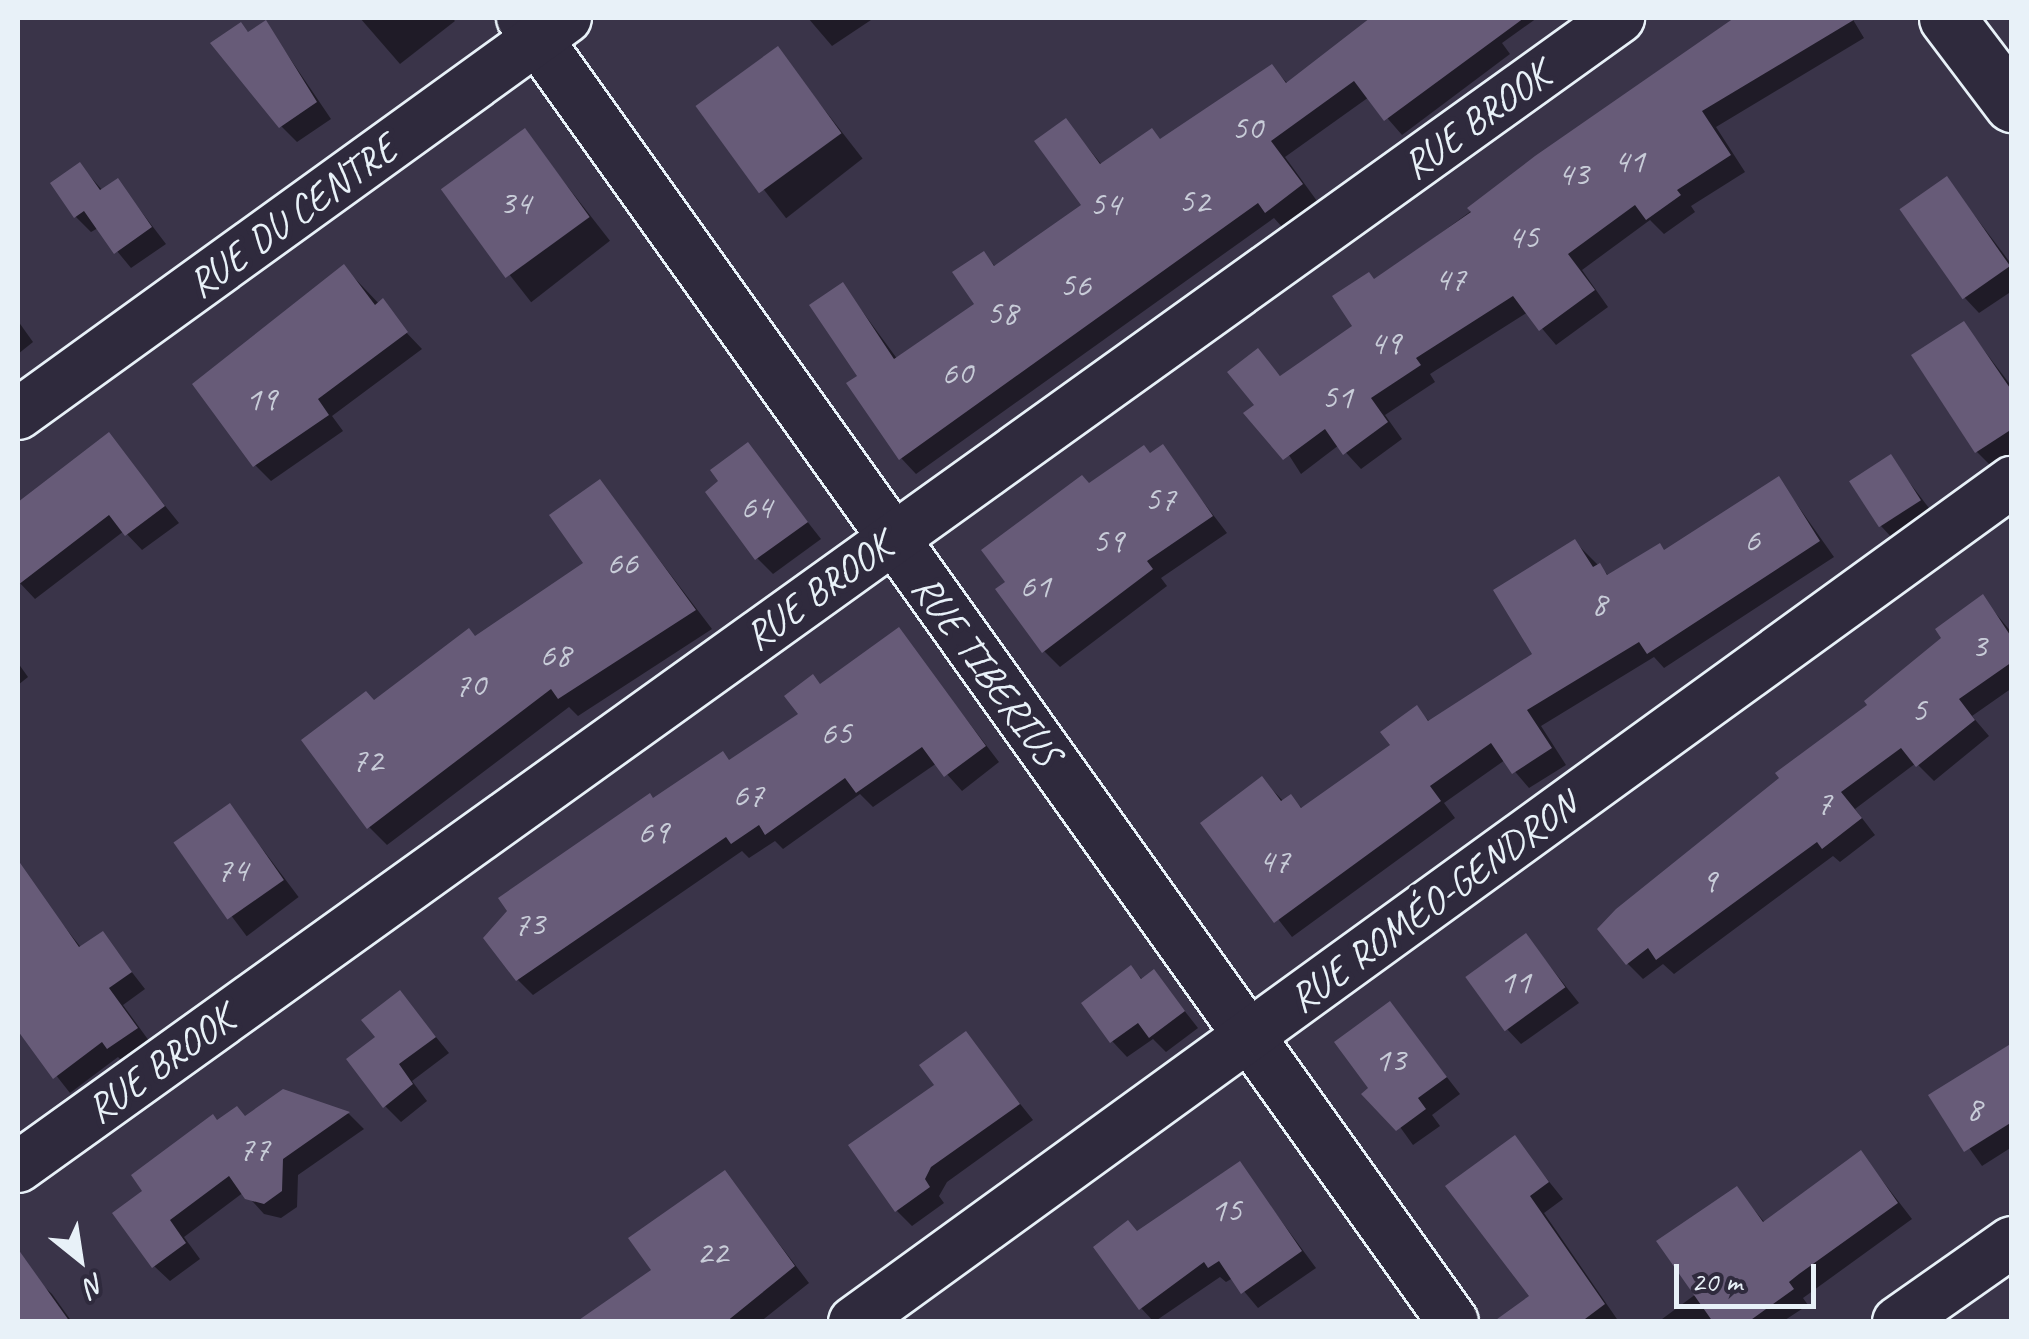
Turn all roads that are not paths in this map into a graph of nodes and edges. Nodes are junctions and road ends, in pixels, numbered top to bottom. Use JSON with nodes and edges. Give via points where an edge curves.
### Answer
{"nodes":[{"id":1,"x":1619,"y":18,"type":"edge"},
{"id":2,"x":1947,"y":18,"type":"edge"},
{"id":3,"x":542,"y":25,"type":"edge"},
{"id":4,"x":2012,"y":104,"type":"edge"},
{"id":5,"x":18,"y":414,"type":"edge"},
{"id":6,"x":2012,"y":482,"type":"edge"},
{"id":7,"x":892,"y":538,"type":"junction"},
{"id":8,"x":1249,"y":1037,"type":"junction"},
{"id":9,"x":18,"y":1167,"type":"edge"},
{"id":10,"x":2012,"y":1242,"type":"edge"},
{"id":11,"x":854,"y":1322,"type":"edge"},
{"id":12,"x":1453,"y":1322,"type":"edge"},
{"id":13,"x":1898,"y":1322,"type":"edge"}],
"edges":[{"from":1,"to":7,"type":"street","name":"RUE BROOK"},
{"from":2,"to":4,"type":"street"},
{"from":3,"to":5,"type":"street","name":"RUE DU CENTRE"},
{"from":3,"to":7,"type":"street","name":"RUE TIBERIUS"},
{"from":6,"to":8,"type":"street","name":"RUE ROMÉO-GENDRON"},
{"from":7,"to":8,"type":"street","name":"RUE TIBERIUS"},
{"from":7,"to":9,"type":"street","name":"RUE BROOK"},
{"from":8,"to":11,"type":"street","name":"RUE ROMÉO-GENDRON"},
{"from":8,"to":12,"type":"street","name":"RUE TIBERIUS"},
{"from":10,"to":13,"type":"street"}]}
